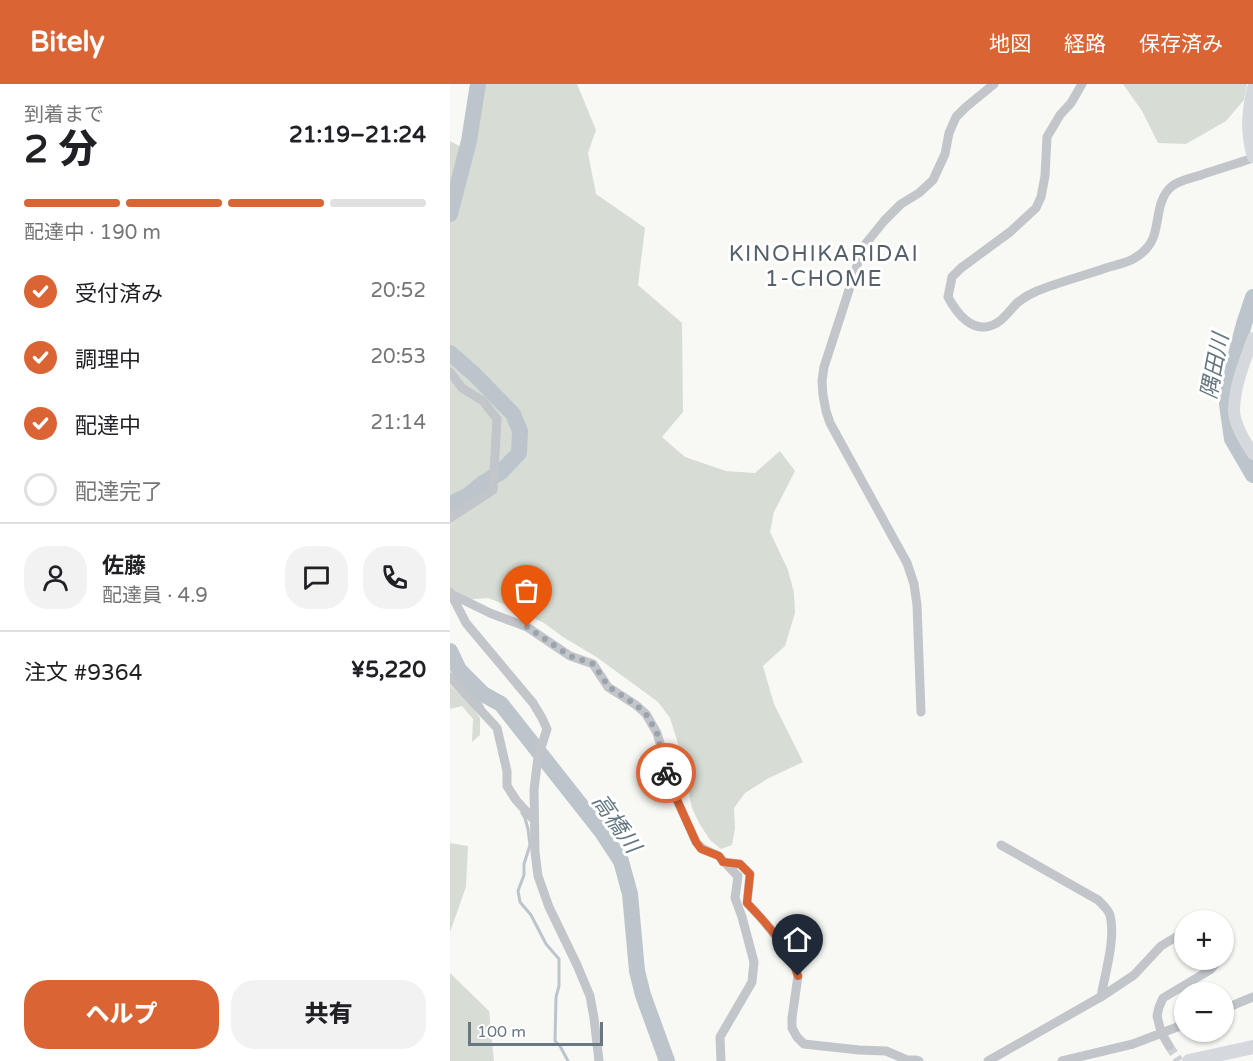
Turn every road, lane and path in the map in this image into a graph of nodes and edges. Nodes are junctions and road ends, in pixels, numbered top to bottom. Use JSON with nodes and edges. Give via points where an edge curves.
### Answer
{"nodes":[{"id":1,"x":994,"y":84,"type":"edge"},
{"id":2,"x":1082,"y":84,"type":"edge"},
{"id":3,"x":1253,"y":88,"type":"edge"},
{"id":4,"x":1253,"y":158,"type":"edge"},
{"id":5,"x":1253,"y":338,"type":"edge"},
{"id":6,"x":450,"y":372,"type":"edge"},
{"id":7,"x":1253,"y":454,"type":"edge"},
{"id":8,"x":450,"y":518,"type":"edge"},
{"id":9,"x":451,"y":593,"type":"edge"},
{"id":10,"x":450,"y":677,"type":"edge"},
{"id":11,"x":921,"y":712,"type":"dead end"},
{"id":12,"x":534,"y":820,"type":"junction"},
{"id":13,"x":1001,"y":845,"type":"dead end"},
{"id":14,"x":723,"y":862,"type":"junction"},
{"id":15,"x":1174,"y":938,"type":"edge"},
{"id":16,"x":1210,"y":970,"type":"edge"},
{"id":17,"x":1101,"y":997,"type":"junction"},
{"id":18,"x":1253,"y":997,"type":"edge"},
{"id":19,"x":1234,"y":1005,"type":"edge"},
{"id":20,"x":1174,"y":1028,"type":"edge"},
{"id":21,"x":1161,"y":1033,"type":"junction"},
{"id":22,"x":1169,"y":1046,"type":"tunnel mouth"},
{"id":23,"x":1253,"y":1047,"type":"edge"},
{"id":24,"x":907,"y":1060,"type":"edge"},
{"id":25,"x":598,"y":1061,"type":"edge"},
{"id":26,"x":721,"y":1061,"type":"edge"},
{"id":27,"x":920,"y":1061,"type":"edge"},
{"id":28,"x":988,"y":1061,"type":"edge"},
{"id":29,"x":1062,"y":1061,"type":"edge"},
{"id":30,"x":1189,"y":1061,"type":"edge"}],
"edges":[{"from":1,"to":11,"type":"street","via":[[956,117],[933,180],[901,204],[863,247],[822,381],[830,423],[907,563],[914,584]]},
{"from":2,"to":4,"type":"street","via":[[1047,136],[1045,176],[1036,208],[952,277],[948,297],[966,321],[985,327],[994,324],[1036,291],[1130,262],[1149,247],[1159,210],[1172,187]]},
{"from":3,"to":4,"type":"main road","via":[[1248,124]]},
{"from":5,"to":7,"type":"main road","via":[[1238,380],[1234,412]]},
{"from":6,"to":8,"type":"street","via":[[497,419],[493,490]]},
{"from":9,"to":12,"type":"street","via":[[466,622],[533,703],[547,729],[538,757]]},
{"from":9,"to":14,"type":"street","via":[[527,627],[570,656],[593,664],[609,687],[646,714],[657,733],[668,780],[696,842]]},
{"from":10,"to":12,"type":"street","via":[[497,728],[507,786]]},
{"from":12,"to":25,"type":"street","via":[[538,876],[590,996]]},
{"from":13,"to":17,"type":"street","via":[[1098,900],[1106,909],[1111,942]]},
{"from":14,"to":24,"type":"street","via":[[740,864],[750,874],[747,903],[794,963],[798,976],[792,1028],[797,1037],[804,1044],[886,1051]]},
{"from":14,"to":26,"type":"street","via":[[738,876],[735,898],[754,962],[752,982],[720,1037]]},
{"from":15,"to":17,"type":"street","via":[[1161,946],[1134,975]]},
{"from":16,"to":21,"type":"street","via":[[1163,998],[1157,1016]]},
{"from":17,"to":28,"type":"street"},
{"from":18,"to":19,"type":"street"},
{"from":20,"to":21,"type":"street"},
{"from":21,"to":22,"type":"street"},
{"from":21,"to":29,"type":"street"},
{"from":23,"to":30,"type":"highway"},
{"from":24,"to":27,"type":"street"}]}
